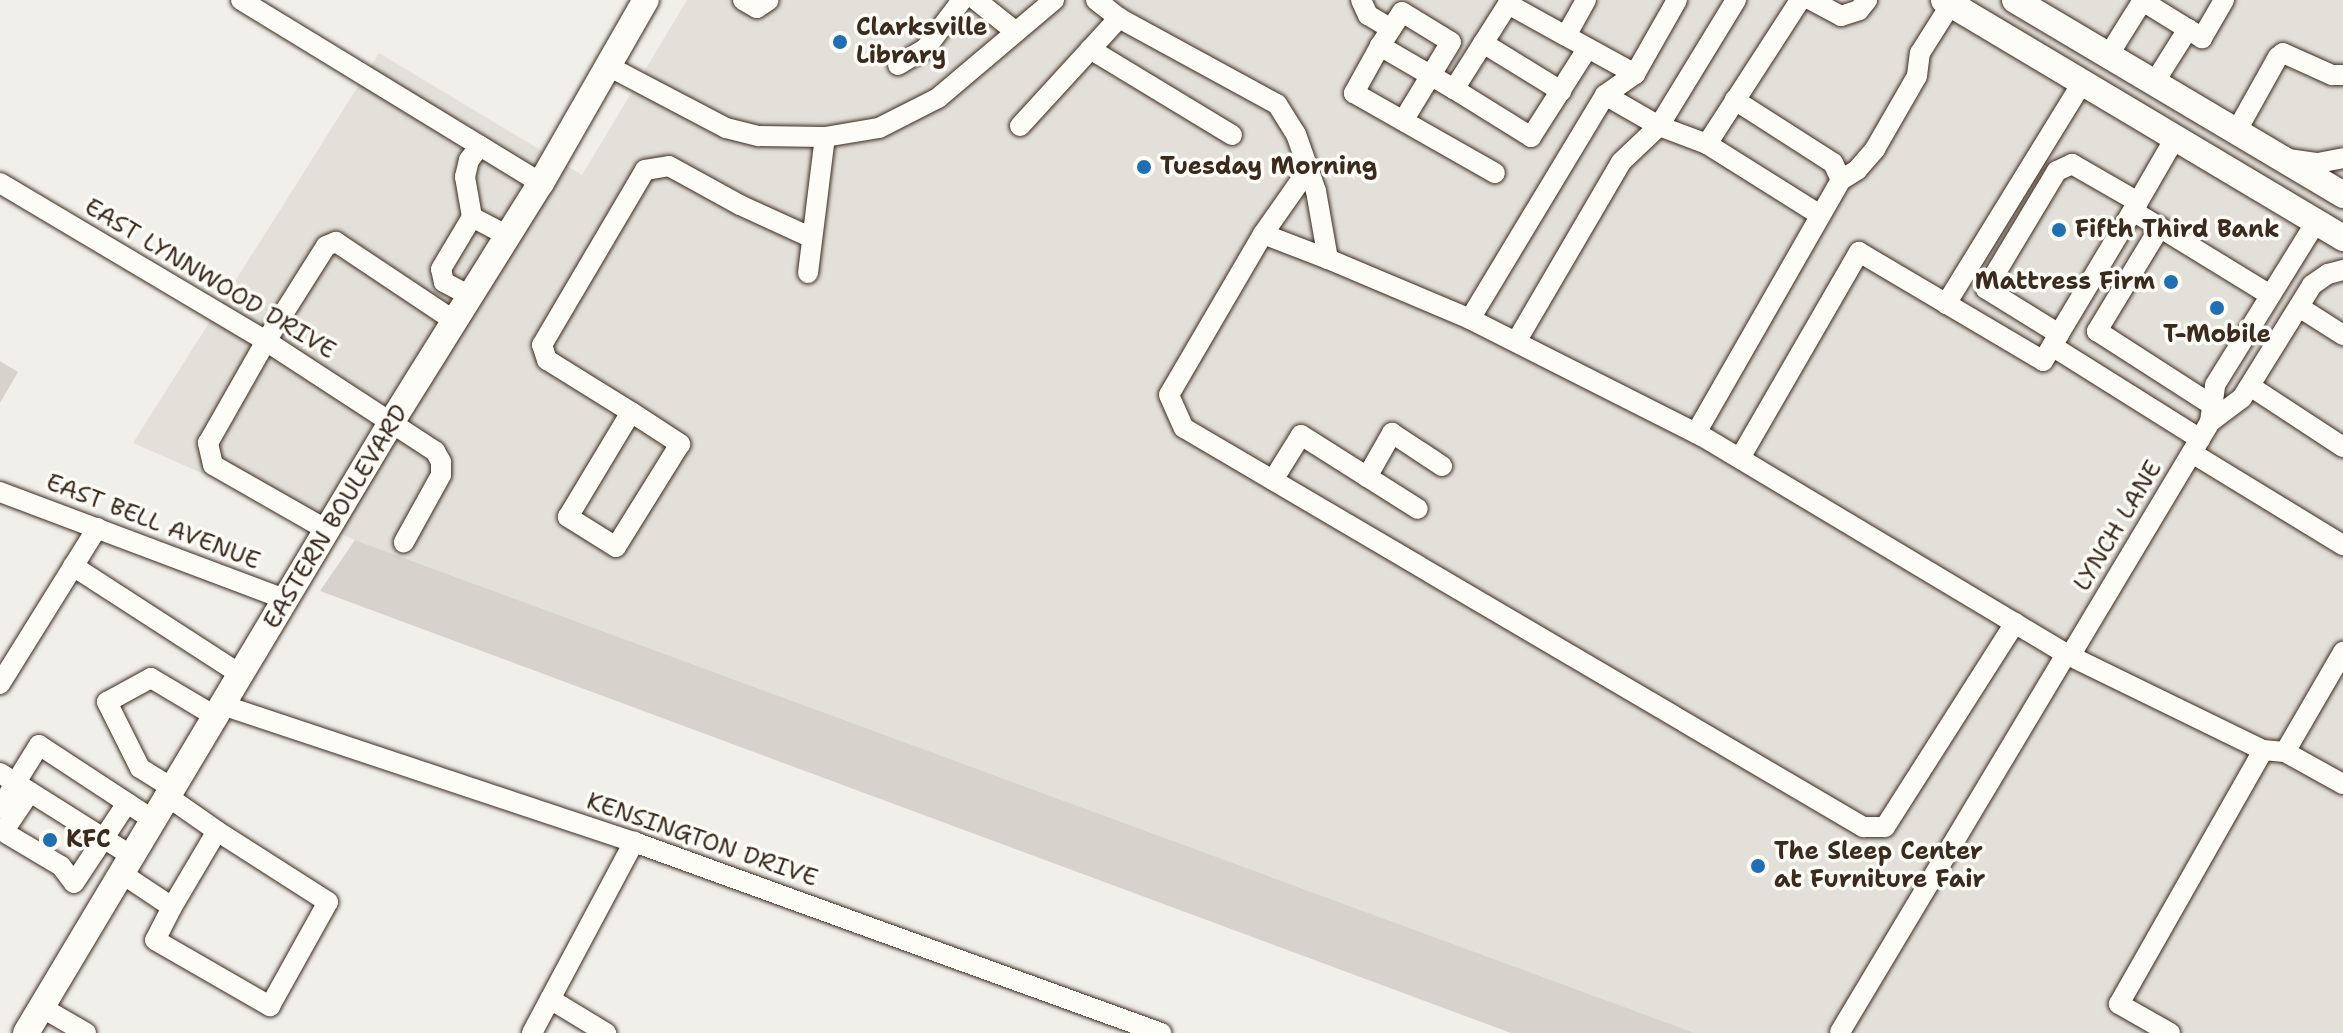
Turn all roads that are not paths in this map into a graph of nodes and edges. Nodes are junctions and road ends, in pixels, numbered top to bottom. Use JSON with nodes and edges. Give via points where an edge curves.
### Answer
{"nodes":[{"id":1,"x":241,"y":0,"type":"edge"},
{"id":2,"x":646,"y":0,"type":"edge"},
{"id":3,"x":743,"y":0,"type":"edge"},
{"id":4,"x":769,"y":0,"type":"edge"},
{"id":5,"x":962,"y":0,"type":"edge"},
{"id":6,"x":976,"y":0,"type":"edge"},
{"id":7,"x":1054,"y":0,"type":"edge"},
{"id":8,"x":1096,"y":0,"type":"edge"},
{"id":9,"x":1361,"y":0,"type":"edge"},
{"id":10,"x":1586,"y":0,"type":"edge"},
{"id":11,"x":1677,"y":0,"type":"edge"},
{"id":12,"x":1736,"y":0,"type":"edge"},
{"id":13,"x":1800,"y":0,"type":"edge"},
{"id":14,"x":1811,"y":0,"type":"edge"},
{"id":15,"x":1867,"y":0,"type":"edge"},
{"id":16,"x":2142,"y":0,"type":"edge"},
{"id":17,"x":2224,"y":0,"type":"edge"},
{"id":18,"x":2017,"y":1,"type":"edge"},
{"id":19,"x":1509,"y":2,"type":"edge"},
{"id":20,"x":1947,"y":2,"type":"edge"},
{"id":21,"x":1119,"y":18,"type":"junction"},
{"id":22,"x":2188,"y":29,"type":"junction"},
{"id":23,"x":1016,"y":32,"type":"junction"},
{"id":24,"x":1566,"y":36,"type":"junction"},
{"id":25,"x":1386,"y":37,"type":"junction"},
{"id":26,"x":1483,"y":43,"type":"junction"},
{"id":27,"x":1090,"y":49,"type":"junction"},
{"id":28,"x":1587,"y":49,"type":"junction"},
{"id":29,"x":2108,"y":56,"type":"junction"},
{"id":30,"x":898,"y":65,"type":"dead end"},
{"id":31,"x":608,"y":66,"type":"junction"},
{"id":32,"x":1635,"y":74,"type":"junction"},
{"id":33,"x":1432,"y":75,"type":"junction"},
{"id":34,"x":2343,"y":75,"type":"edge"},
{"id":35,"x":2082,"y":83,"type":"junction"},
{"id":36,"x":2154,"y":83,"type":"junction"},
{"id":37,"x":1454,"y":89,"type":"junction"},
{"id":38,"x":1561,"y":91,"type":"junction"},
{"id":39,"x":1605,"y":95,"type":"junction"},
{"id":40,"x":1735,"y":100,"type":"junction"},
{"id":41,"x":1403,"y":121,"type":"junction"},
{"id":42,"x":1020,"y":126,"type":"dead end"},
{"id":43,"x":1659,"y":126,"type":"junction"},
{"id":44,"x":2236,"y":132,"type":"junction"},
{"id":45,"x":1232,"y":135,"type":"dead end"},
{"id":46,"x":825,"y":137,"type":"junction"},
{"id":47,"x":2175,"y":138,"type":"junction"},
{"id":48,"x":1707,"y":144,"type":"junction"},
{"id":49,"x":480,"y":146,"type":"junction"},
{"id":50,"x":2275,"y":156,"type":"junction"},
{"id":51,"x":2343,"y":158,"type":"edge"},
{"id":52,"x":1308,"y":170,"type":"junction"},
{"id":53,"x":1495,"y":173,"type":"dead end"},
{"id":54,"x":1841,"y":180,"type":"junction"},
{"id":55,"x":0,"y":183,"type":"edge"},
{"id":56,"x":541,"y":183,"type":"junction"},
{"id":57,"x":2343,"y":195,"type":"edge"},
{"id":58,"x":2136,"y":206,"type":"junction"},
{"id":59,"x":1820,"y":215,"type":"junction"},
{"id":60,"x":472,"y":217,"type":"junction"},
{"id":61,"x":2316,"y":222,"type":"junction"},
{"id":62,"x":2160,"y":227,"type":"junction"},
{"id":63,"x":1263,"y":234,"type":"junction"},
{"id":64,"x":2342,"y":234,"type":"edge"},
{"id":65,"x":508,"y":236,"type":"junction"},
{"id":66,"x":812,"y":238,"type":"junction"},
{"id":67,"x":1328,"y":259,"type":"junction"},
{"id":68,"x":2343,"y":270,"type":"edge"},
{"id":69,"x":808,"y":273,"type":"dead end"},
{"id":70,"x":2270,"y":295,"type":"junction"},
{"id":71,"x":472,"y":297,"type":"junction"},
{"id":72,"x":1946,"y":304,"type":"junction"},
{"id":73,"x":2299,"y":307,"type":"junction"},
{"id":74,"x":1470,"y":319,"type":"junction"},
{"id":75,"x":456,"y":322,"type":"junction"},
{"id":76,"x":2250,"y":328,"type":"junction"},
{"id":77,"x":2343,"y":335,"type":"edge"},
{"id":78,"x":2056,"y":340,"type":"junction"},
{"id":79,"x":266,"y":341,"type":"junction"},
{"id":80,"x":2278,"y":341,"type":"junction"},
{"id":81,"x":1516,"y":342,"type":"junction"},
{"id":82,"x":2250,"y":386,"type":"junction"},
{"id":83,"x":631,"y":412,"type":"junction"},
{"id":84,"x":392,"y":421,"type":"junction"},
{"id":85,"x":2203,"y":430,"type":"junction"},
{"id":86,"x":1696,"y":433,"type":"junction"},
{"id":87,"x":2343,"y":447,"type":"edge"},
{"id":88,"x":1740,"y":458,"type":"junction"},
{"id":89,"x":1442,"y":466,"type":"dead end"},
{"id":90,"x":1367,"y":477,"type":"junction"},
{"id":91,"x":1273,"y":480,"type":"junction"},
{"id":92,"x":0,"y":492,"type":"edge"},
{"id":93,"x":1418,"y":509,"type":"dead end"},
{"id":94,"x":97,"y":528,"type":"junction"},
{"id":95,"x":327,"y":530,"type":"junction"},
{"id":96,"x":404,"y":542,"type":"dead end"},
{"id":97,"x":2343,"y":545,"type":"edge"},
{"id":98,"x":73,"y":566,"type":"junction"},
{"id":99,"x":287,"y":600,"type":"junction"},
{"id":100,"x":2015,"y":623,"type":"junction"},
{"id":101,"x":2343,"y":652,"type":"edge"},
{"id":102,"x":2068,"y":655,"type":"junction"},
{"id":103,"x":240,"y":674,"type":"junction"},
{"id":104,"x":0,"y":684,"type":"edge"},
{"id":105,"x":219,"y":711,"type":"junction"},
{"id":106,"x":2263,"y":750,"type":"junction"},
{"id":107,"x":2285,"y":752,"type":"junction"},
{"id":108,"x":15,"y":783,"type":"edge"},
{"id":109,"x":2343,"y":784,"type":"edge"},
{"id":110,"x":170,"y":792,"type":"junction"},
{"id":111,"x":127,"y":803,"type":"junction"},
{"id":112,"x":0,"y":808,"type":"edge"},
{"id":113,"x":153,"y":820,"type":"junction"},
{"id":114,"x":217,"y":831,"type":"junction"},
{"id":115,"x":0,"y":835,"type":"edge"},
{"id":116,"x":103,"y":839,"type":"junction"},
{"id":117,"x":634,"y":842,"type":"junction"},
{"id":118,"x":126,"y":865,"type":"junction"},
{"id":119,"x":74,"y":883,"type":"junction"},
{"id":120,"x":104,"y":902,"type":"junction"},
{"id":121,"x":172,"y":907,"type":"junction"},
{"id":122,"x":550,"y":999,"type":"junction"},
{"id":123,"x":41,"y":1007,"type":"junction"},
{"id":124,"x":1840,"y":1032,"type":"edge"},
{"id":125,"x":26,"y":1033,"type":"edge"},
{"id":126,"x":86,"y":1033,"type":"edge"},
{"id":127,"x":532,"y":1033,"type":"edge"},
{"id":128,"x":606,"y":1033,"type":"edge"},
{"id":129,"x":1161,"y":1033,"type":"edge"},
{"id":130,"x":2170,"y":1033,"type":"edge"}],
"edges":[{"from":1,"to":49,"type":"street"},
{"from":2,"to":31,"type":"main road","name":"EASTERN BOULEVARD"},
{"from":3,"to":4,"type":"street","via":[[757,8]]},
{"from":5,"to":30,"type":"street","via":[[926,48]]},
{"from":6,"to":23,"type":"street"},
{"from":7,"to":23,"type":"street"},
{"from":8,"to":21,"type":"street"},
{"from":9,"to":25,"type":"street"},
{"from":10,"to":24,"type":"street"},
{"from":11,"to":32,"type":"street"},
{"from":12,"to":43,"type":"street"},
{"from":13,"to":40,"type":"street"},
{"from":14,"to":15,"type":"street","via":[[1841,16],[1859,10]]},
{"from":16,"to":22,"type":"street"},
{"from":16,"to":29,"type":"street"},
{"from":17,"to":22,"type":"street","via":[[2202,38]]},
{"from":18,"to":29,"type":"main road"},
{"from":19,"to":24,"type":"street"},
{"from":19,"to":26,"type":"street"},
{"from":20,"to":35,"type":"main road"},
{"from":20,"to":54,"type":"street","via":[[1920,53],[1917,76],[1875,149]]},
{"from":21,"to":27,"type":"street"},
{"from":21,"to":52,"type":"street","via":[[1277,104],[1296,134]]},
{"from":22,"to":36,"type":"street"},
{"from":23,"to":46,"type":"street","via":[[938,98],[879,128]]},
{"from":24,"to":28,"type":"street"},
{"from":25,"to":33,"type":"street"},
{"from":25,"to":33,"type":"street","via":[[1402,12],[1451,42]]},
{"from":25,"to":41,"type":"street","via":[[1354,93]]},
{"from":26,"to":37,"type":"street"},
{"from":26,"to":38,"type":"street"},
{"from":27,"to":42,"type":"street"},
{"from":27,"to":45,"type":"street"},
{"from":28,"to":32,"type":"street"},
{"from":28,"to":38,"type":"street"},
{"from":29,"to":36,"type":"main road"},
{"from":31,"to":46,"type":"street","via":[[726,128],[759,136]]},
{"from":31,"to":56,"type":"main road","name":"EASTERN BOULEVARD"},
{"from":32,"to":39,"type":"street"},
{"from":33,"to":37,"type":"street"},
{"from":33,"to":41,"type":"street"},
{"from":34,"to":44,"type":"street","via":[[2283,53]]},
{"from":35,"to":47,"type":"main road"},
{"from":35,"to":72,"type":"street"},
{"from":36,"to":44,"type":"main road"},
{"from":37,"to":38,"type":"street","via":[[1531,137]]},
{"from":39,"to":43,"type":"street"},
{"from":39,"to":74,"type":"street"},
{"from":40,"to":48,"type":"street"},
{"from":40,"to":54,"type":"street","via":[[1833,163]]},
{"from":41,"to":53,"type":"street"},
{"from":43,"to":48,"type":"street"},
{"from":43,"to":81,"type":"street","via":[[1621,162]]},
{"from":44,"to":50,"type":"main road"},
{"from":46,"to":66,"type":"street"},
{"from":47,"to":58,"type":"street"},
{"from":47,"to":61,"type":"main road"},
{"from":48,"to":59,"type":"street"},
{"from":49,"to":56,"type":"street"},
{"from":49,"to":60,"type":"street","via":[[465,177]]},
{"from":50,"to":51,"type":"street","via":[[2304,163]]},
{"from":50,"to":57,"type":"main road"},
{"from":52,"to":63,"type":"street"},
{"from":52,"to":67,"type":"street"},
{"from":54,"to":59,"type":"street"},
{"from":55,"to":79,"type":"street","name":"EAST LYNNWOOD DRIVE"},
{"from":56,"to":65,"type":"main road","name":"EASTERN BOULEVARD"},
{"from":58,"to":62,"type":"street"},
{"from":58,"to":78,"type":"street"},
{"from":58,"to":78,"type":"street","via":[[2072,164],[2057,171],[2044,188],[1986,289]]},
{"from":59,"to":86,"type":"street"},
{"from":60,"to":65,"type":"street"},
{"from":60,"to":71,"type":"street","via":[[441,269],[444,282]]},
{"from":61,"to":64,"type":"main road"},
{"from":61,"to":70,"type":"street","name":"LYNCH LANE"},
{"from":62,"to":70,"type":"street"},
{"from":62,"to":85,"type":"street","via":[[2097,331]]},
{"from":63,"to":67,"type":"street"},
{"from":63,"to":91,"type":"street","via":[[1169,395],[1184,428]]},
{"from":65,"to":71,"type":"main road","name":"EASTERN BOULEVARD"},
{"from":66,"to":69,"type":"street"},
{"from":66,"to":83,"type":"street","via":[[669,166],[645,170],[542,345],[547,360]]},
{"from":67,"to":74,"type":"street"},
{"from":68,"to":73,"type":"street","name":"LYNCH LANE","via":[[2319,279]]},
{"from":70,"to":76,"type":"street","name":"LYNCH LANE"},
{"from":71,"to":75,"type":"main road","name":"EASTERN BOULEVARD"},
{"from":72,"to":78,"type":"street","via":[[2043,361]]},
{"from":72,"to":88,"type":"street","via":[[1859,252]]},
{"from":73,"to":77,"type":"street"},
{"from":73,"to":80,"type":"street","name":"LYNCH LANE"},
{"from":74,"to":81,"type":"street"},
{"from":75,"to":79,"type":"street","via":[[336,242],[326,246]]},
{"from":75,"to":84,"type":"main road","name":"EASTERN BOULEVARD"},
{"from":76,"to":80,"type":"street"},
{"from":76,"to":85,"type":"street","name":"LYNCH LANE","via":[[2215,385]]},
{"from":78,"to":85,"type":"street"},
{"from":79,"to":84,"type":"street","name":"EAST LYNNWOOD DRIVE"},
{"from":79,"to":95,"type":"street","via":[[208,443],[213,465]]},
{"from":80,"to":82,"type":"street","name":"LYNCH LANE"},
{"from":81,"to":86,"type":"street"},
{"from":82,"to":85,"type":"street","name":"LYNCH LANE"},
{"from":82,"to":87,"type":"street"},
{"from":83,"to":83,"type":"street","via":[[568,517],[616,547],[680,444]]},
{"from":84,"to":95,"type":"main road","name":"EASTERN BOULEVARD"},
{"from":84,"to":96,"type":"street","name":"EAST LYNNWOOD DRIVE","via":[[435,451],[441,462],[441,475]]},
{"from":85,"to":97,"type":"street"},
{"from":85,"to":102,"type":"street","name":"LYNCH LANE"},
{"from":86,"to":88,"type":"street"},
{"from":88,"to":100,"type":"street"},
{"from":89,"to":90,"type":"street","via":[[1392,433]]},
{"from":90,"to":91,"type":"street","via":[[1301,435]]},
{"from":90,"to":93,"type":"street"},
{"from":91,"to":100,"type":"street","via":[[1863,827],[1885,827]]},
{"from":92,"to":94,"type":"street","name":"EAST BELL AVENUE"},
{"from":94,"to":98,"type":"street"},
{"from":94,"to":99,"type":"street","name":"EAST BELL AVENUE"},
{"from":95,"to":99,"type":"main road","name":"EASTERN BOULEVARD"},
{"from":98,"to":103,"type":"street"},
{"from":98,"to":104,"type":"street"},
{"from":99,"to":103,"type":"main road","name":"EASTERN BOULEVARD"},
{"from":100,"to":102,"type":"street"},
{"from":101,"to":107,"type":"street"},
{"from":102,"to":106,"type":"street"},
{"from":102,"to":124,"type":"street","name":"LYNCH LANE"},
{"from":103,"to":105,"type":"main road","name":"EASTERN BOULEVARD"},
{"from":105,"to":110,"type":"main road","name":"EASTERN BOULEVARD"},
{"from":105,"to":110,"type":"street","name":"KENSINGTON DRIVE","via":[[151,678],[107,702],[140,768]]},
{"from":105,"to":117,"type":"street","name":"KENSINGTON DRIVE"},
{"from":106,"to":107,"type":"street"},
{"from":106,"to":130,"type":"street","via":[[2119,1004]]},
{"from":107,"to":109,"type":"street"},
{"from":108,"to":111,"type":"street","via":[[39,745]]},
{"from":108,"to":112,"type":"street"},
{"from":108,"to":116,"type":"street"},
{"from":108,"to":119,"type":"street","via":[[7,834],[61,866]]},
{"from":110,"to":113,"type":"main road","name":"EASTERN BOULEVARD"},
{"from":110,"to":114,"type":"street"},
{"from":111,"to":113,"type":"street"},
{"from":111,"to":116,"type":"street"},
{"from":113,"to":118,"type":"main road","name":"EASTERN BOULEVARD"},
{"from":114,"to":121,"type":"street"},
{"from":114,"to":121,"type":"street","via":[[328,902],[270,1006],[155,940]]},
{"from":115,"to":119,"type":"street"},
{"from":116,"to":118,"type":"street"},
{"from":116,"to":119,"type":"street"},
{"from":117,"to":122,"type":"street"},
{"from":117,"to":129,"type":"street","name":"KENSINGTON DRIVE"},
{"from":118,"to":120,"type":"main road","name":"EASTERN BOULEVARD"},
{"from":118,"to":121,"type":"street"},
{"from":119,"to":120,"type":"street"},
{"from":120,"to":123,"type":"main road","name":"EASTERN BOULEVARD"},
{"from":122,"to":127,"type":"street"},
{"from":122,"to":128,"type":"street"},
{"from":123,"to":125,"type":"main road","name":"EASTERN BOULEVARD"},
{"from":123,"to":126,"type":"street"}]}
